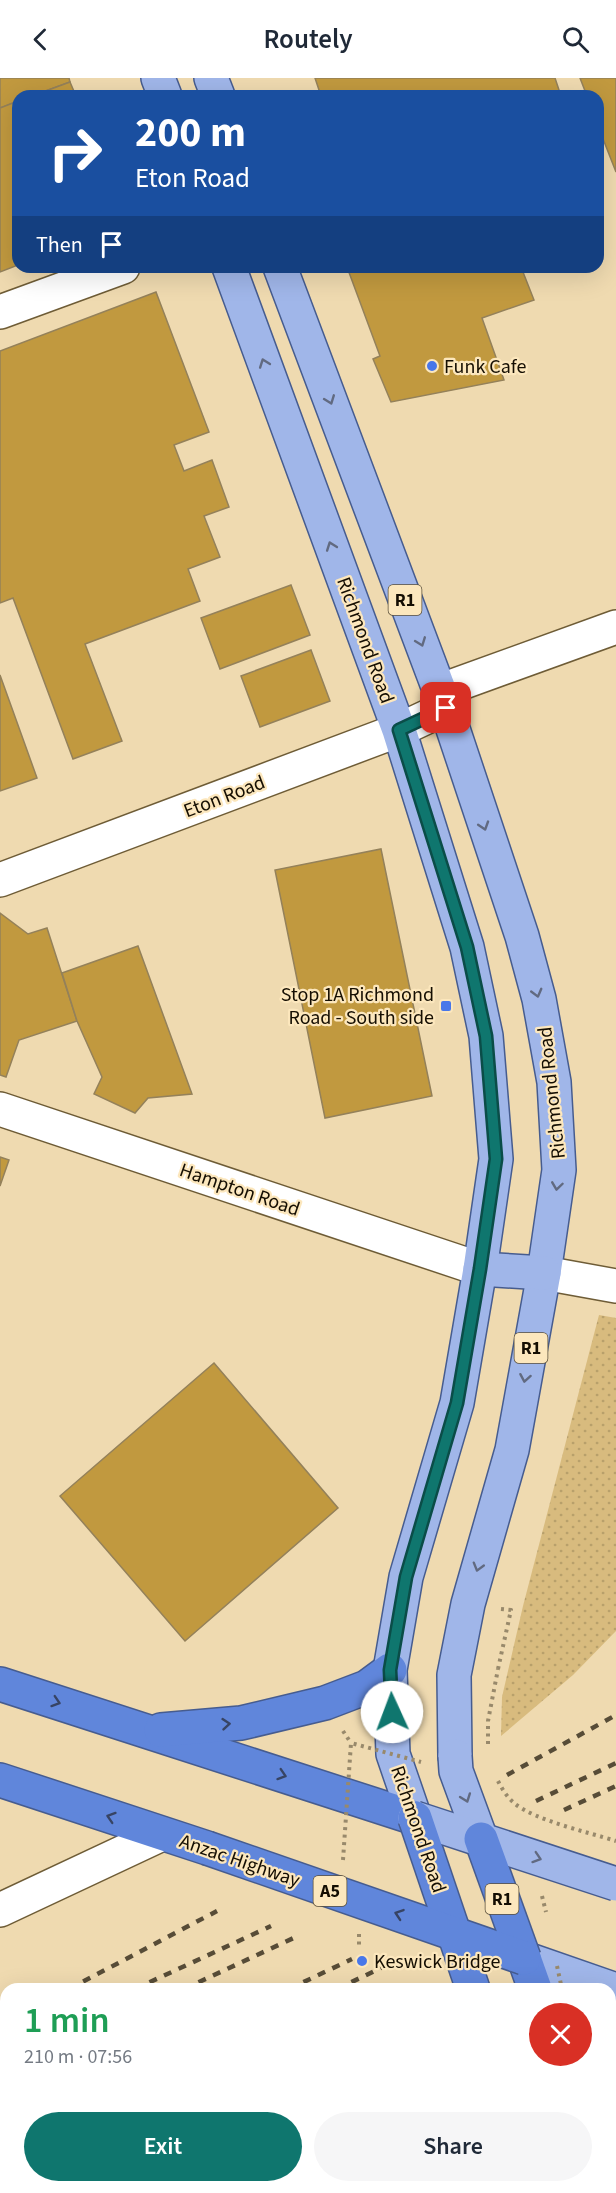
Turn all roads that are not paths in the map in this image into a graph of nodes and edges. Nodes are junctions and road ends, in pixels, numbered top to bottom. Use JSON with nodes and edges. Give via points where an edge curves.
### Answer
{"nodes":[{"id":1,"x":107,"y":273,"type":"edge"},
{"id":2,"x":230,"y":273,"type":"edge"},
{"id":3,"x":282,"y":273,"type":"edge"},
{"id":4,"x":0,"y":312,"type":"edge"},
{"id":5,"x":616,"y":627,"type":"edge"},
{"id":6,"x":442,"y":699,"type":"junction"},
{"id":7,"x":399,"y":730,"type":"junction"},
{"id":8,"x":0,"y":880,"type":"edge"},
{"id":9,"x":0,"y":1109,"type":"edge"},
{"id":10,"x":480,"y":1269,"type":"junction"},
{"id":11,"x":544,"y":1273,"type":"junction"},
{"id":12,"x":616,"y":1286,"type":"edge"},
{"id":13,"x":390,"y":1670,"type":"junction"},
{"id":14,"x":0,"y":1684,"type":"edge"},
{"id":15,"x":147,"y":1731,"type":"junction"},
{"id":16,"x":0,"y":1780,"type":"edge"},
{"id":17,"x":415,"y":1818,"type":"junction"},
{"id":18,"x":162,"y":1834,"type":"junction"},
{"id":19,"x":481,"y":1839,"type":"junction"},
{"id":20,"x":616,"y":1884,"type":"edge"},
{"id":21,"x":0,"y":1910,"type":"edge"},
{"id":22,"x":454,"y":1933,"type":"junction"},
{"id":23,"x":524,"y":1958,"type":"junction"},
{"id":24,"x":546,"y":1979,"type":"edge"},
{"id":25,"x":471,"y":1983,"type":"edge"},
{"id":26,"x":571,"y":1983,"type":"edge"}],
"edges":[{"from":1,"to":4,"type":"street"},
{"from":7,"to":2,"type":"main road","name":"Richmond Road","one_way":true},
{"from":3,"to":6,"type":"main road","name":"Richmond Road","number":"R1","one_way":true},
{"from":5,"to":6,"type":"street","name":"Eton Road"},
{"from":6,"to":7,"type":"street","name":"Eton Road"},
{"from":6,"to":11,"type":"main road","name":"Richmond Road","number":"R1","one_way":true,"via":[[522,936],[542,1011],[554,1082],[560,1170]]},
{"from":7,"to":8,"type":"street","name":"Eton Road"},
{"from":7,"to":10,"type":"main road","name":"Richmond Road","via":[[467,947],[486,1036],[496,1159]]},
{"from":9,"to":10,"type":"street","name":"Hampton Road"},
{"from":10,"to":11,"type":"main road"},
{"from":10,"to":13,"type":"main road","name":"Richmond Road","via":[[457,1403],[406,1577]]},
{"from":11,"to":12,"type":"street"},
{"from":11,"to":19,"type":"main road","name":"Richmond Road","number":"R1","one_way":true,"bridge":true,"via":[[512,1450],[468,1604],[454,1676],[456,1771]]},
{"from":15,"to":13,"type":"highway","one_way":true,"via":[[241,1723],[325,1703],[367,1687]]},
{"from":13,"to":17,"type":"main road","name":"Richmond Road","via":[[393,1754]]},
{"from":14,"to":15,"type":"highway","one_way":true},
{"from":15,"to":17,"type":"highway","one_way":true},
{"from":18,"to":16,"type":"highway","name":"Anzac Highway","number":"A5","one_way":true},
{"from":17,"to":19,"type":"main road","bridge":true},
{"from":17,"to":22,"type":"highway","name":"Richmond Road","bridge":true},
{"from":18,"to":21,"type":"street"},
{"from":22,"to":18,"type":"highway","name":"Anzac Highway","number":"A5","one_way":true,"bridge":true},
{"from":19,"to":20,"type":"main road","one_way":true,"bridge":true},
{"from":19,"to":23,"type":"highway","number":"R1","bridge":true},
{"from":22,"to":23,"type":"highway","name":"Anzac Highway","number":"A5","bridge":true},
{"from":22,"to":25,"type":"highway","name":"Richmond Road","bridge":true},
{"from":23,"to":24,"type":"highway","number":"R1"},
{"from":24,"to":26,"type":"main road"}]}
